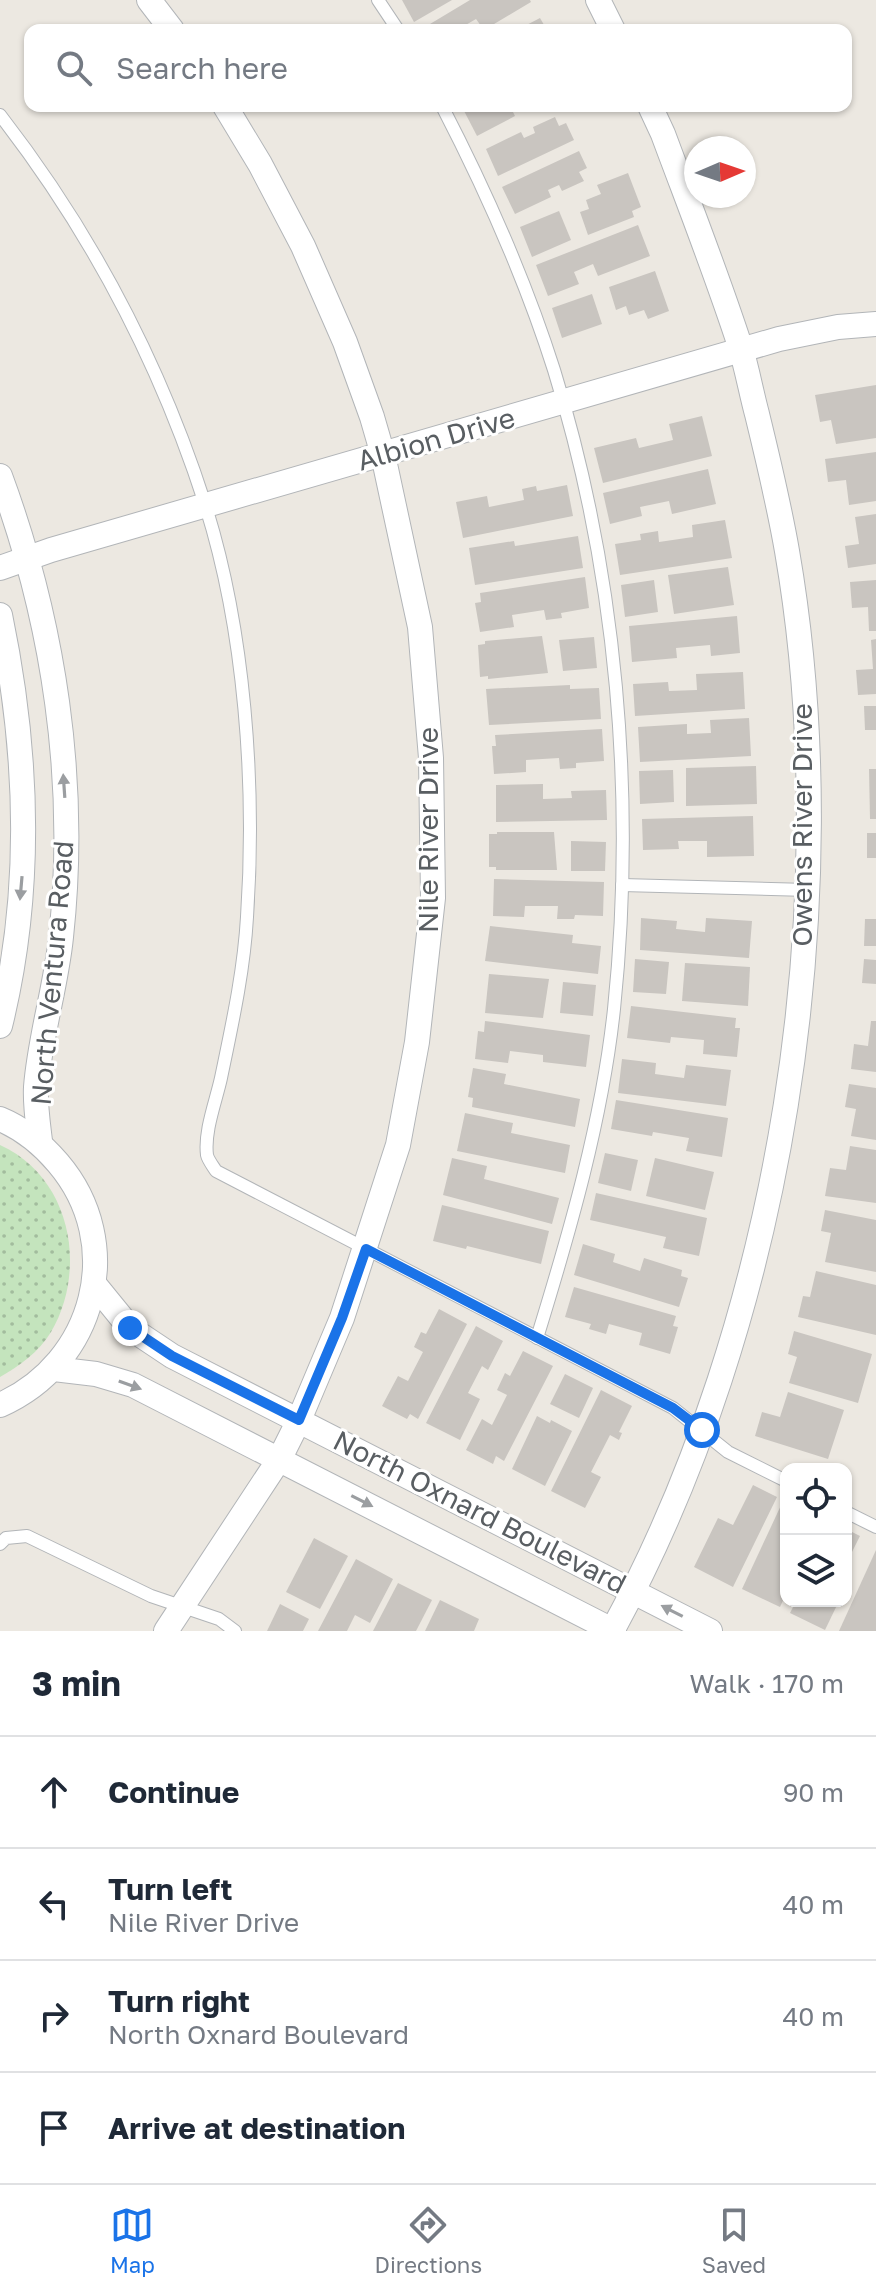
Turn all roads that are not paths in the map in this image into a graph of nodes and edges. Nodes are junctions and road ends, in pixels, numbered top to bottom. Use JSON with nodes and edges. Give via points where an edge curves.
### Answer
{"nodes":[{"id":1,"x":149,"y":0,"type":"edge"},
{"id":2,"x":378,"y":0,"type":"edge"},
{"id":3,"x":598,"y":0,"type":"edge"},
{"id":4,"x":167,"y":24,"type":"edge"},
{"id":5,"x":394,"y":24,"type":"edge"},
{"id":6,"x":610,"y":24,"type":"edge"},
{"id":7,"x":229,"y":112,"type":"edge"},
{"id":8,"x":445,"y":112,"type":"edge"},
{"id":9,"x":653,"y":112,"type":"edge"},
{"id":10,"x":0,"y":115,"type":"edge"},
{"id":11,"x":876,"y":324,"type":"edge"},
{"id":12,"x":741,"y":350,"type":"junction"},
{"id":13,"x":563,"y":402,"type":"junction"},
{"id":14,"x":383,"y":455,"type":"junction"},
{"id":15,"x":0,"y":476,"type":"edge"},
{"id":16,"x":205,"y":505,"type":"junction"},
{"id":17,"x":29,"y":558,"type":"junction"},
{"id":18,"x":0,"y":568,"type":"edge"},
{"id":19,"x":0,"y":615,"type":"edge"},
{"id":20,"x":622,"y":885,"type":"junction"},
{"id":21,"x":808,"y":890,"type":"junction"},
{"id":22,"x":7,"y":950,"type":"edge"},
{"id":23,"x":0,"y":1026,"type":"edge"},
{"id":24,"x":0,"y":1119,"type":"edge"},
{"id":25,"x":40,"y":1141,"type":"junction"},
{"id":26,"x":366,"y":1249,"type":"junction"},
{"id":27,"x":95,"y":1285,"type":"junction"},
{"id":28,"x":537,"y":1338,"type":"junction"},
{"id":29,"x":54,"y":1369,"type":"junction"},
{"id":30,"x":0,"y":1405,"type":"edge"},
{"id":31,"x":299,"y":1420,"type":"junction"},
{"id":32,"x":702,"y":1430,"type":"junction"},
{"id":33,"x":280,"y":1458,"type":"junction"},
{"id":34,"x":780,"y":1478,"type":"edge"},
{"id":35,"x":852,"y":1515,"type":"edge"},
{"id":36,"x":876,"y":1527,"type":"edge"},
{"id":37,"x":0,"y":1544,"type":"edge"},
{"id":38,"x":633,"y":1591,"type":"junction"},
{"id":39,"x":184,"y":1608,"type":"junction"},
{"id":40,"x":166,"y":1631,"type":"edge"},
{"id":41,"x":235,"y":1631,"type":"edge"},
{"id":42,"x":613,"y":1631,"type":"edge"},
{"id":43,"x":710,"y":1631,"type":"edge"}],
"edges":[{"from":1,"to":4,"type":"street"},
{"from":2,"to":5,"type":"lane"},
{"from":3,"to":6,"type":"street"},
{"from":7,"to":14,"type":"street","name":"Nile River Drive","via":[[303,246],[345,342]]},
{"from":8,"to":13,"type":"lane","via":[[513,258]]},
{"from":9,"to":12,"type":"street","name":"Owens River Drive"},
{"from":10,"to":16,"type":"lane","via":[[64,203],[148,352]]},
{"from":11,"to":12,"type":"street","name":"Albion Drive","via":[[838,327]]},
{"from":12,"to":13,"type":"street","name":"Albion Drive"},
{"from":12,"to":21,"type":"street","name":"Owens River Drive","via":[[787,551],[801,654]]},
{"from":13,"to":14,"type":"street","name":"Albion Drive"},
{"from":13,"to":20,"type":"lane","via":[[595,539],[614,661]]},
{"from":14,"to":16,"type":"street","name":"Albion Drive"},
{"from":14,"to":26,"type":"street","name":"Nile River Drive","via":[[420,627],[431,758],[433,898],[417,1042],[398,1145]]},
{"from":15,"to":17,"type":"street","name":"North Ventura Road"},
{"from":16,"to":17,"type":"street","name":"Albion Drive"},
{"from":16,"to":26,"type":"lane","via":[[232,616],[250,814],[247,919],[207,1157],[216,1171]]},
{"from":17,"to":18,"type":"street","name":"Albion Drive"},
{"from":25,"to":17,"type":"street","name":"North Ventura Road","one_way":true,"via":[[36,1090],[61,936],[66,810],[60,721]]},
{"from":19,"to":22,"type":"street","name":"North Ventura Road","one_way":true,"via":[[21,756],[22,878]]},
{"from":20,"to":21,"type":"lane"},
{"from":20,"to":28,"type":"lane","via":[[614,1010],[594,1124]]},
{"from":21,"to":32,"type":"street","name":"Owens River Drive","via":[[796,1030],[775,1170],[745,1296]]},
{"from":22,"to":23,"type":"street","name":"North Ventura Road"},
{"from":24,"to":25,"type":"street"},
{"from":25,"to":27,"type":"street","via":[[74,1182],[93,1232]]},
{"from":26,"to":28,"type":"lane"},
{"from":26,"to":31,"type":"street","name":"Nile River Drive"},
{"from":27,"to":29,"type":"street","via":[[86,1317]]},
{"from":27,"to":31,"type":"street","name":"North Oxnard Boulevard","via":[[130,1328],[164,1351]]},
{"from":28,"to":32,"type":"lane","via":[[673,1408]]},
{"from":29,"to":30,"type":"street","via":[[22,1396]]},
{"from":29,"to":33,"type":"street","name":"North Oxnard Boulevard","one_way":true,"via":[[133,1385]]},
{"from":31,"to":33,"type":"street","name":"Nile River Drive"},
{"from":31,"to":38,"type":"street","name":"North Oxnard Boulevard"},
{"from":32,"to":34,"type":"lane","via":[[728,1452]]},
{"from":32,"to":38,"type":"street","name":"Owens River Drive"},
{"from":33,"to":39,"type":"street","name":"Nile River Drive"},
{"from":33,"to":42,"type":"street","name":"North Oxnard Boulevard","one_way":true},
{"from":35,"to":36,"type":"lane"},
{"from":37,"to":39,"type":"lane","via":[[6,1538],[27,1536]]},
{"from":38,"to":42,"type":"street","name":"Owens River Drive"},
{"from":43,"to":38,"type":"street","name":"North Oxnard Boulevard","one_way":true},
{"from":39,"to":40,"type":"street","name":"Nile River Drive"},
{"from":39,"to":41,"type":"lane","via":[[219,1619]]}]}
